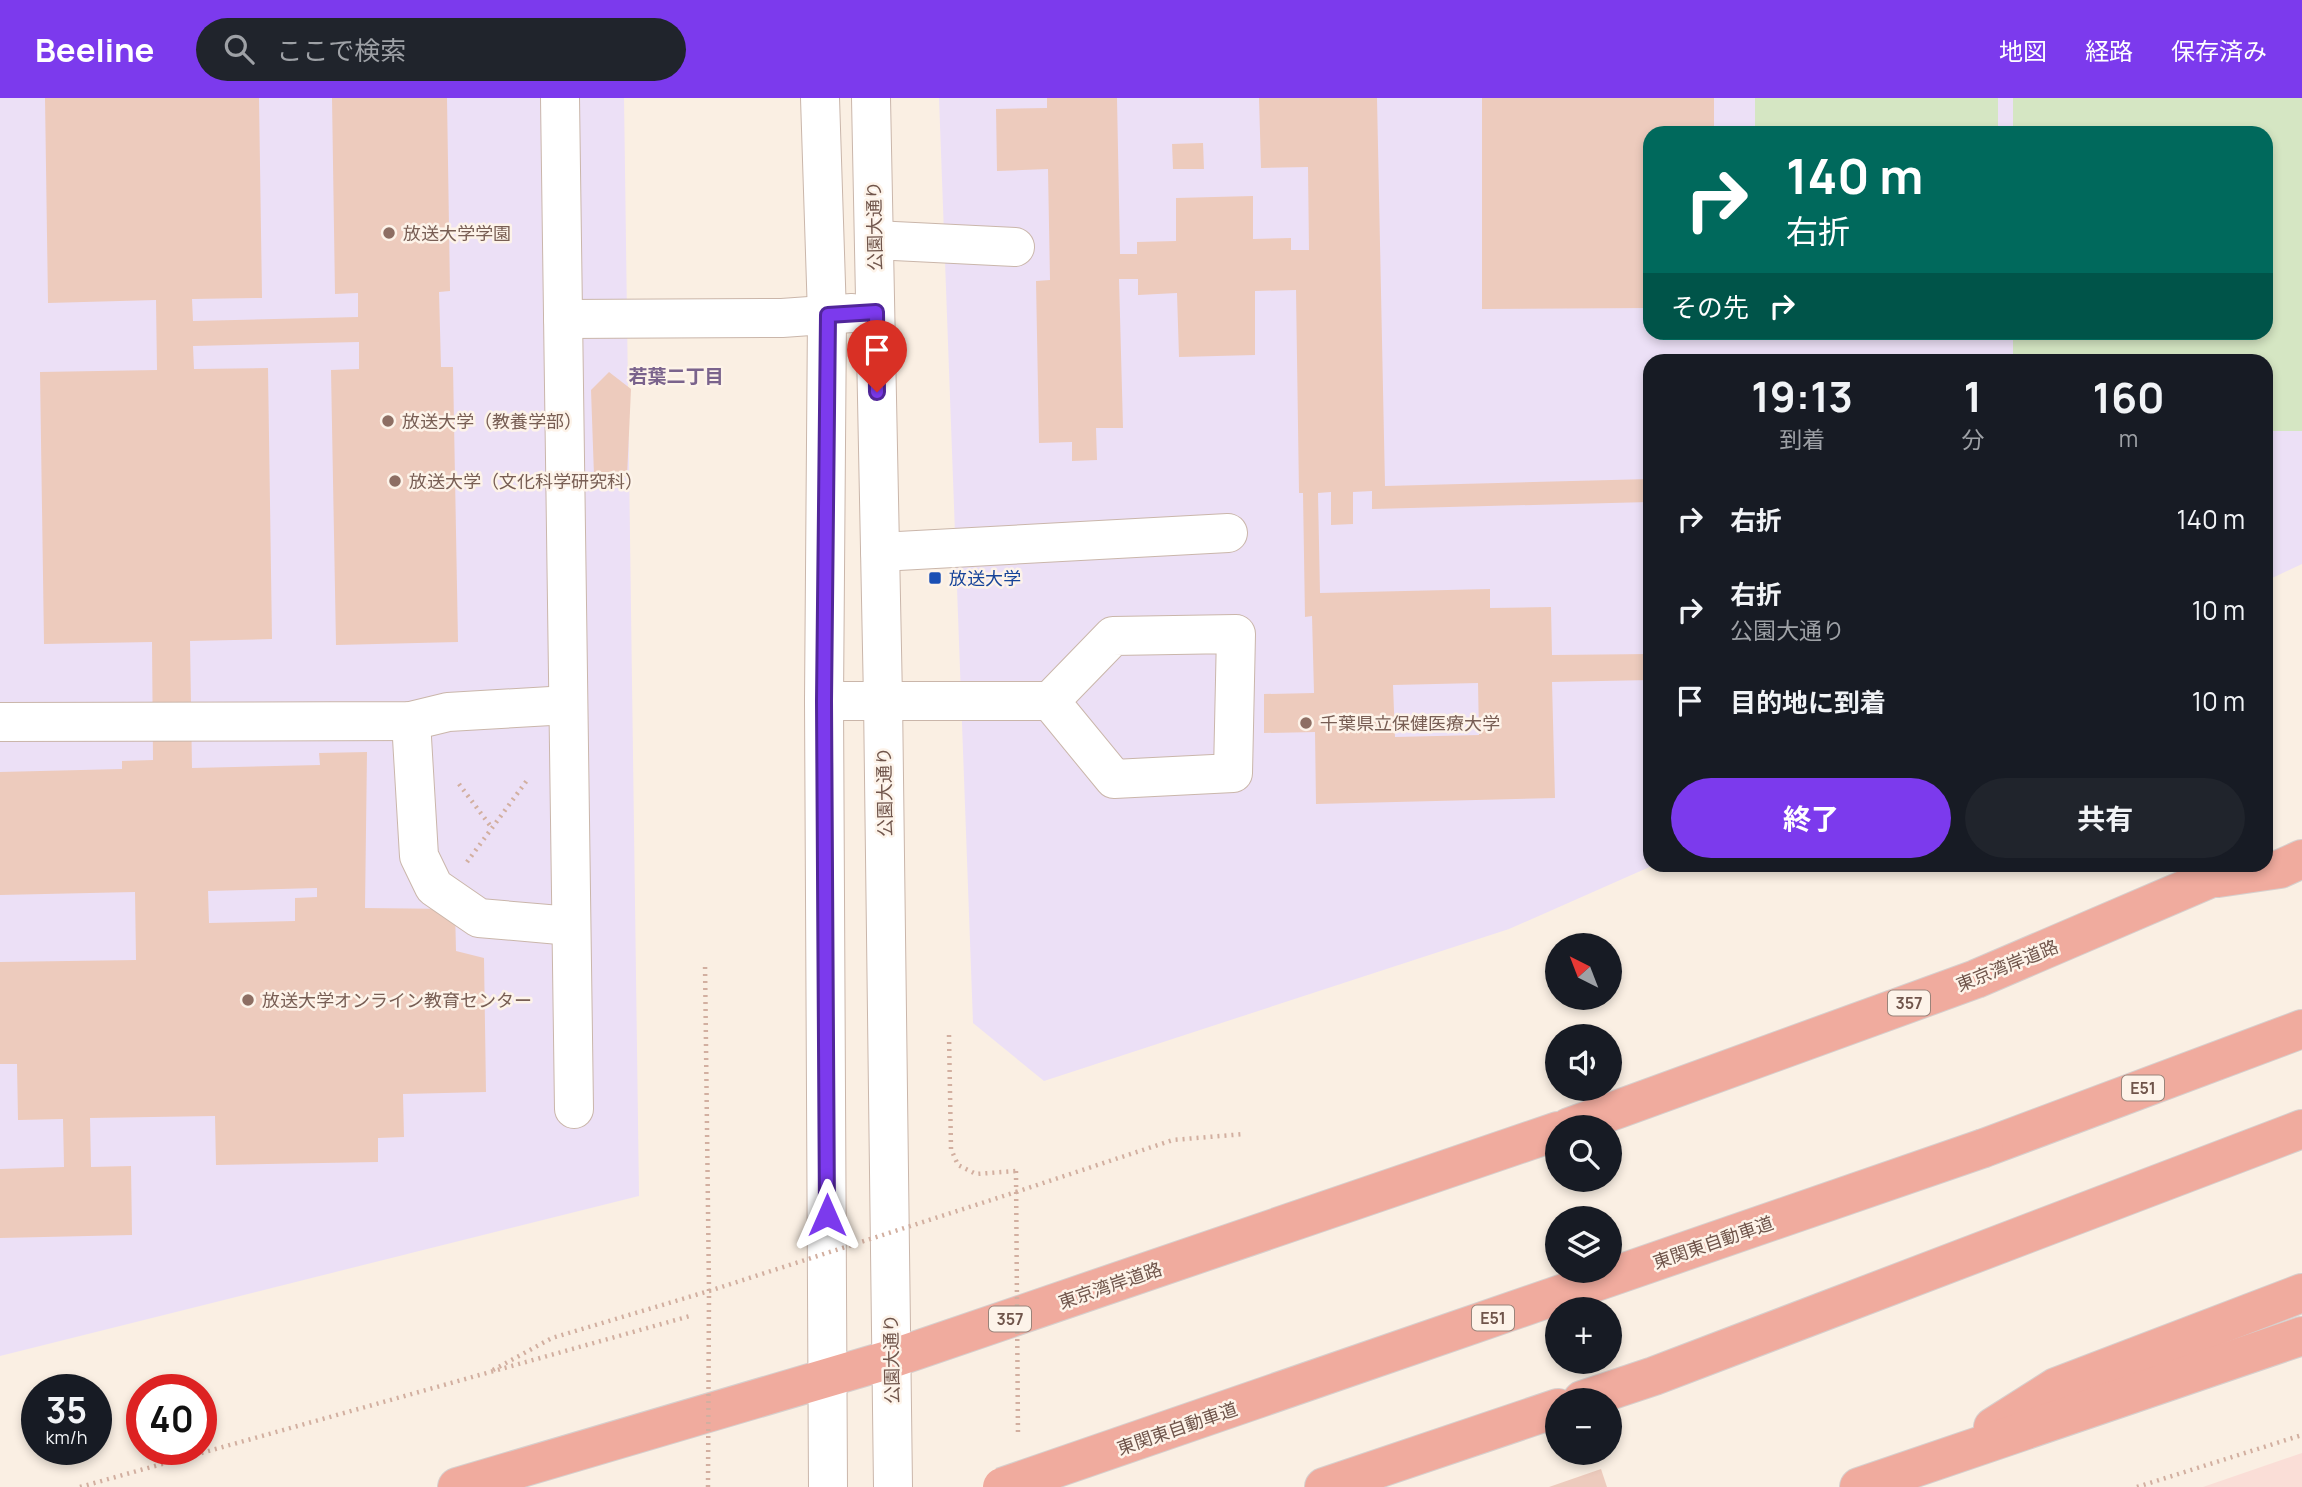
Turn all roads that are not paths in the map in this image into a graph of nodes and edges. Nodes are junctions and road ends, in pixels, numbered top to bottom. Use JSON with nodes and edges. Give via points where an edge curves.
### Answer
{"nodes":[{"id":1,"x":560,"y":98,"type":"edge"},
{"id":2,"x":820,"y":98,"type":"edge"},
{"id":3,"x":871,"y":98,"type":"edge"},
{"id":4,"x":874,"y":240,"type":"junction"},
{"id":5,"x":1016,"y":247,"type":"dead end"},
{"id":6,"x":876,"y":312,"type":"junction"},
{"id":7,"x":828,"y":315,"type":"junction"},
{"id":8,"x":564,"y":319,"type":"junction"},
{"id":9,"x":1228,"y":533,"type":"dead end"},
{"id":10,"x":880,"y":552,"type":"junction"},
{"id":11,"x":883,"y":699,"type":"junction"},
{"id":12,"x":824,"y":701,"type":"junction"},
{"id":13,"x":1050,"y":701,"type":"junction"},
{"id":14,"x":568,"y":705,"type":"junction"},
{"id":15,"x":411,"y":720,"type":"junction"},
{"id":16,"x":0,"y":722,"type":"edge"},
{"id":17,"x":2302,"y":835,"type":"edge"},
{"id":18,"x":2273,"y":850,"type":"edge"},
{"id":19,"x":2302,"y":859,"type":"edge"},
{"id":20,"x":2273,"y":869,"type":"edge"},
{"id":21,"x":2228,"y":872,"type":"edge"},
{"id":22,"x":571,"y":926,"type":"junction"},
{"id":23,"x":2302,"y":1029,"type":"edge"},
{"id":24,"x":574,"y":1109,"type":"dead end"},
{"id":25,"x":1602,"y":1115,"type":"edge"},
{"id":26,"x":2302,"y":1129,"type":"edge"},
{"id":27,"x":1545,"y":1135,"type":"edge"},
{"id":28,"x":2302,"y":1293,"type":"edge"},
{"id":29,"x":2302,"y":1336,"type":"edge"},
{"id":30,"x":891,"y":1359,"type":"junction"},
{"id":31,"x":828,"y":1378,"type":"junction"},
{"id":32,"x":1618,"y":1388,"type":"edge"},
{"id":33,"x":1545,"y":1412,"type":"edge"},
{"id":34,"x":1940,"y":1461,"type":"junction"},
{"id":35,"x":457,"y":1487,"type":"edge"},
{"id":36,"x":828,"y":1487,"type":"edge"},
{"id":37,"x":893,"y":1487,"type":"edge"},
{"id":38,"x":1002,"y":1487,"type":"edge"},
{"id":39,"x":1324,"y":1487,"type":"edge"},
{"id":40,"x":1859,"y":1487,"type":"edge"}],
"edges":[{"from":1,"to":8,"type":"street"},
{"from":2,"to":7,"type":"street"},
{"from":3,"to":4,"type":"street","name":"公園大通り"},
{"from":4,"to":5,"type":"street"},
{"from":4,"to":6,"type":"street","name":"公園大通り"},
{"from":6,"to":7,"type":"street"},
{"from":6,"to":10,"type":"street","name":"公園大通り"},
{"from":7,"to":8,"type":"street"},
{"from":7,"to":12,"type":"street"},
{"from":8,"to":14,"type":"street"},
{"from":9,"to":10,"type":"street"},
{"from":10,"to":11,"type":"street","name":"公園大通り"},
{"from":11,"to":12,"type":"street"},
{"from":11,"to":13,"type":"street"},
{"from":11,"to":30,"type":"street","name":"公園大通り"},
{"from":12,"to":31,"type":"street"},
{"from":13,"to":13,"type":"street","via":[[1113,636],[1236,634],[1233,773],[1114,779]]},
{"from":14,"to":15,"type":"street","via":[[448,712]]},
{"from":14,"to":22,"type":"street"},
{"from":15,"to":16,"type":"street"},
{"from":15,"to":22,"type":"street","via":[[419,856],[434,887],[479,918]]},
{"from":17,"to":18,"type":"highway"},
{"from":19,"to":20,"type":"highway","name":"東京湾岸道路"},
{"from":21,"to":25,"type":"highway","name":"東京湾岸道路","number":"357","via":[[1976,979]]},
{"from":22,"to":24,"type":"street"},
{"from":23,"to":38,"type":"highway","name":"東関東自動車道","number":"E51","bridge":true,"via":[[1984,1147]]},
{"from":26,"to":32,"type":"highway"},
{"from":27,"to":30,"type":"highway","name":"東京湾岸道路","number":"357"},
{"from":28,"to":34,"type":"highway","via":[[2056,1387]]},
{"from":29,"to":34,"type":"highway"},
{"from":30,"to":31,"type":"highway","name":"東京湾岸道路","number":"357"},
{"from":30,"to":37,"type":"street","name":"公園大通り"},
{"from":31,"to":35,"type":"highway","name":"東京湾岸道路","number":"357"},
{"from":31,"to":36,"type":"street"},
{"from":33,"to":39,"type":"highway"},
{"from":34,"to":40,"type":"highway"}]}
